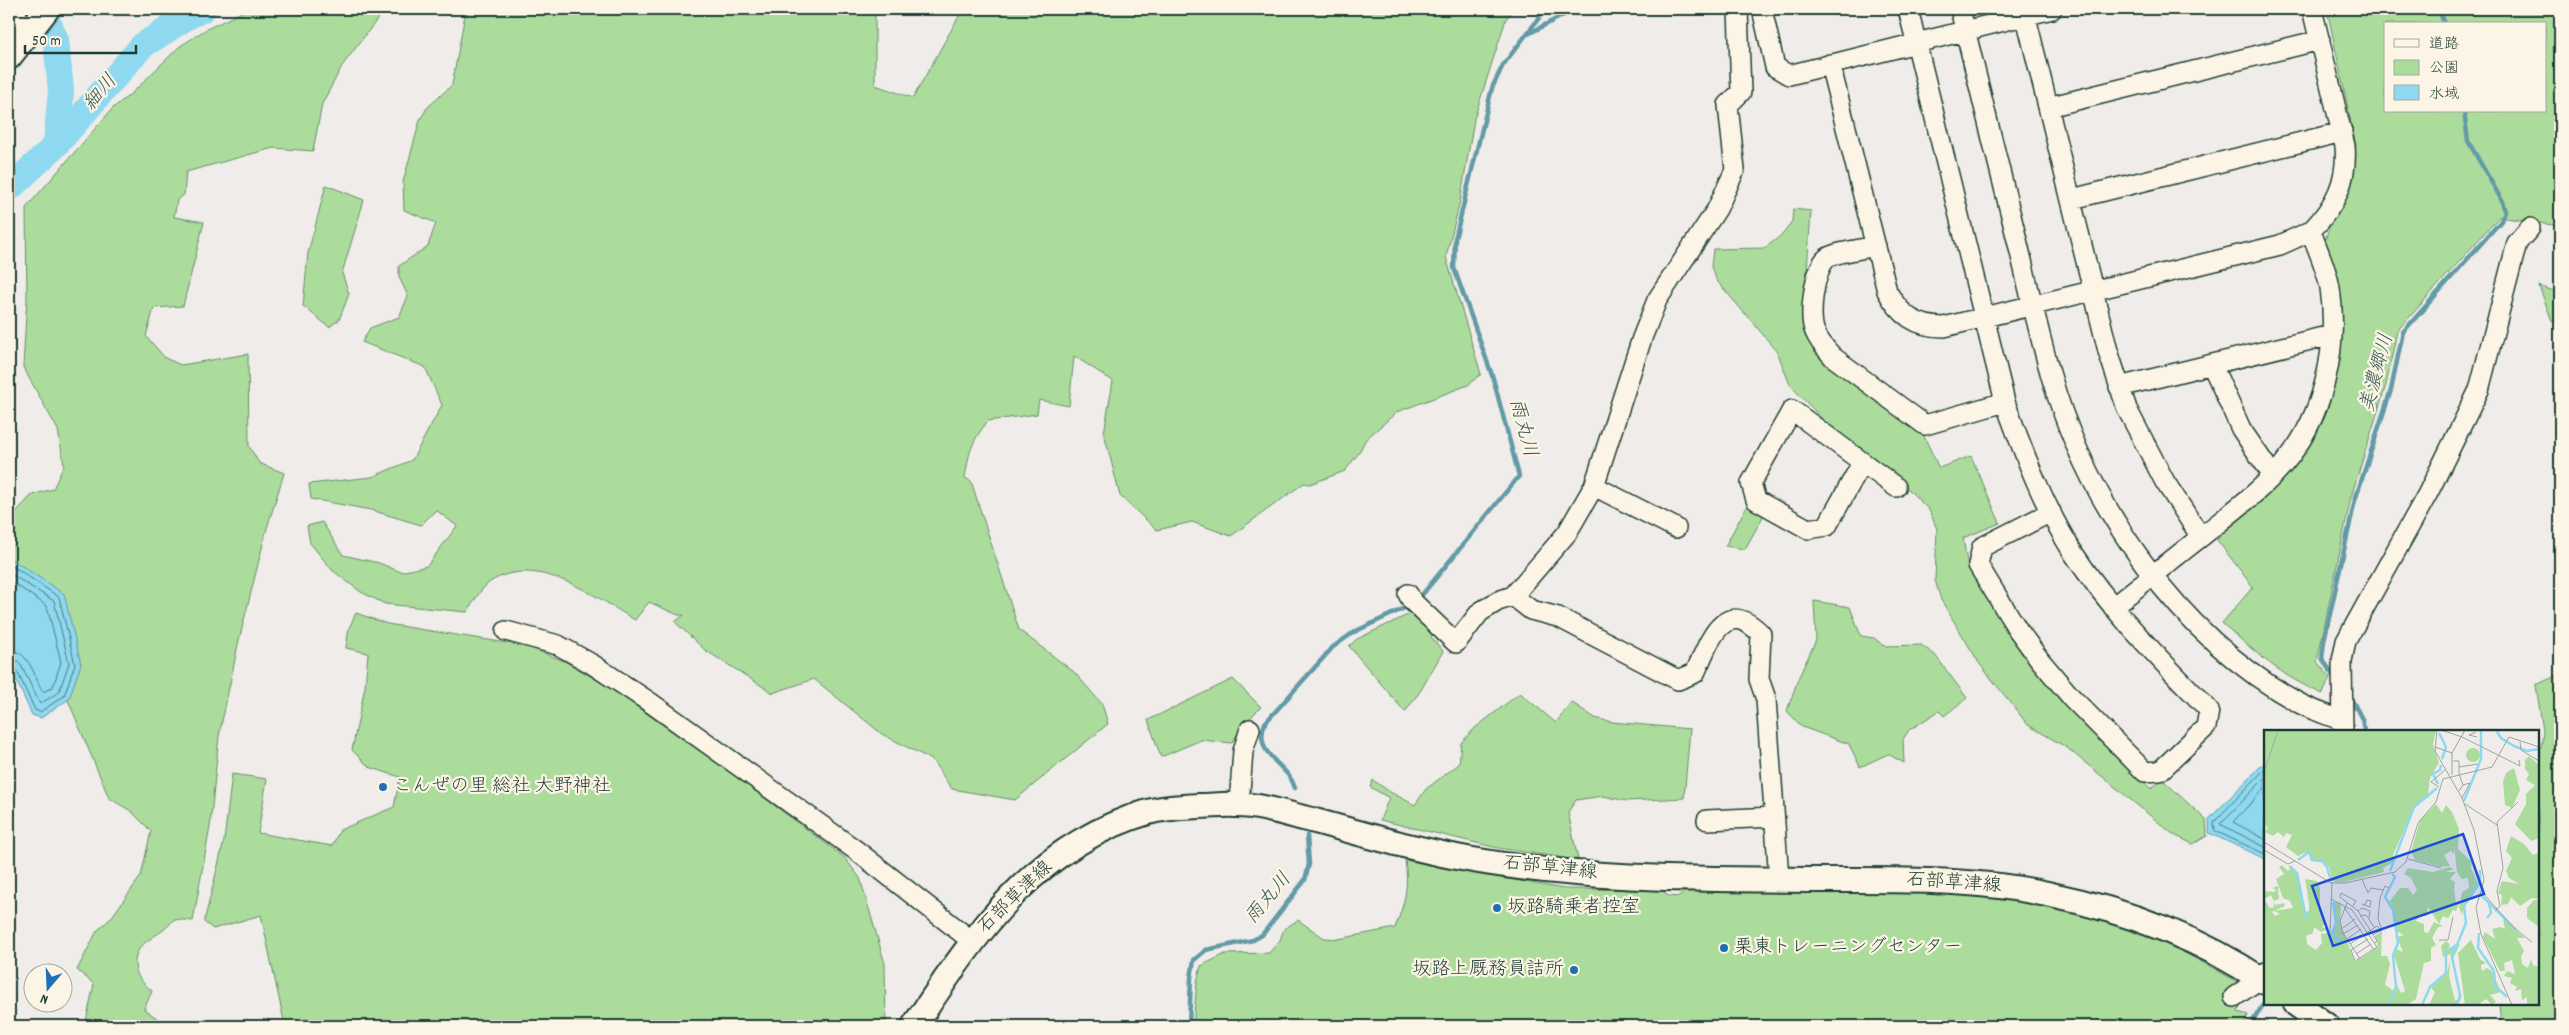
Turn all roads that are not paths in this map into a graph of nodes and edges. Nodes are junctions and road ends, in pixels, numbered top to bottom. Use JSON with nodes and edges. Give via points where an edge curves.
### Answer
{"nodes":[{"id":1,"x":16,"y":9,"type":"edge"},
{"id":2,"x":47,"y":9,"type":"edge"},
{"id":3,"x":1738,"y":9,"type":"edge"},
{"id":4,"x":1762,"y":9,"type":"edge"},
{"id":5,"x":1908,"y":9,"type":"edge"},
{"id":6,"x":1960,"y":9,"type":"edge"},
{"id":7,"x":2052,"y":9,"type":"edge"},
{"id":8,"x":2312,"y":9,"type":"edge"},
{"id":9,"x":2025,"y":12,"type":"edge"},
{"id":10,"x":1966,"y":30,"type":"junction"},
{"id":11,"x":2320,"y":40,"type":"junction"},
{"id":12,"x":20,"y":42,"type":"edge"},
{"id":13,"x":1917,"y":42,"type":"junction"},
{"id":14,"x":1830,"y":64,"type":"junction"},
{"id":15,"x":2048,"y":107,"type":"junction"},
{"id":16,"x":2342,"y":132,"type":"junction"},
{"id":17,"x":2072,"y":199,"type":"junction"},
{"id":18,"x":2530,"y":228,"type":"dead end"},
{"id":19,"x":2311,"y":231,"type":"junction"},
{"id":20,"x":1876,"y":246,"type":"junction"},
{"id":21,"x":2095,"y":289,"type":"junction"},
{"id":22,"x":2033,"y":304,"type":"junction"},
{"id":23,"x":1984,"y":317,"type":"junction"},
{"id":24,"x":2331,"y":335,"type":"junction"},
{"id":25,"x":2212,"y":365,"type":"junction"},
{"id":26,"x":2119,"y":388,"type":"junction"},
{"id":27,"x":2005,"y":402,"type":"junction"},
{"id":28,"x":1862,"y":463,"type":"junction"},
{"id":29,"x":2273,"y":476,"type":"junction"},
{"id":30,"x":1594,"y":486,"type":"junction"},
{"id":31,"x":1896,"y":487,"type":"dead end"},
{"id":32,"x":2050,"y":512,"type":"junction"},
{"id":33,"x":1676,"y":528,"type":"dead end"},
{"id":34,"x":2200,"y":537,"type":"junction"},
{"id":35,"x":2152,"y":575,"type":"junction"},
{"id":36,"x":1513,"y":596,"type":"junction"},
{"id":37,"x":1413,"y":600,"type":"dead end"},
{"id":38,"x":2113,"y":607,"type":"junction"},
{"id":39,"x":506,"y":631,"type":"dead end"},
{"id":40,"x":2343,"y":726,"type":"edge"},
{"id":41,"x":1250,"y":729,"type":"dead end"},
{"id":42,"x":1239,"y":804,"type":"junction"},
{"id":43,"x":1774,"y":817,"type":"junction"},
{"id":44,"x":1707,"y":820,"type":"dead end"},
{"id":45,"x":1778,"y":879,"type":"junction"},
{"id":46,"x":972,"y":941,"type":"junction"},
{"id":47,"x":2264,"y":977,"type":"edge"},
{"id":48,"x":2234,"y":997,"type":"dead end"},
{"id":49,"x":2297,"y":1005,"type":"edge"},
{"id":50,"x":914,"y":1026,"type":"edge"},
{"id":51,"x":2327,"y":1026,"type":"edge"}],
"edges":[{"from":1,"to":12,"type":"street"},
{"from":2,"to":12,"type":"main road"},
{"from":3,"to":30,"type":"street","via":[[1741,92],[1728,105],[1735,170],[1717,209],[1657,300]]},
{"from":4,"to":14,"type":"street","via":[[1775,66],[1789,75]]},
{"from":5,"to":13,"type":"street"},
{"from":6,"to":10,"type":"street"},
{"from":7,"to":9,"type":"street"},
{"from":8,"to":11,"type":"street"},
{"from":9,"to":10,"type":"street"},
{"from":9,"to":15,"type":"street"},
{"from":10,"to":13,"type":"street"},
{"from":10,"to":22,"type":"street"},
{"from":11,"to":15,"type":"street"},
{"from":11,"to":16,"type":"street"},
{"from":13,"to":14,"type":"street"},
{"from":13,"to":23,"type":"street"},
{"from":14,"to":20,"type":"street"},
{"from":15,"to":17,"type":"street"},
{"from":16,"to":17,"type":"street"},
{"from":16,"to":19,"type":"street","via":[[2347,165],[2338,197]]},
{"from":17,"to":21,"type":"street"},
{"from":18,"to":40,"type":"street","via":[[2517,243],[2479,390],[2428,493],[2346,641],[2342,661]]},
{"from":19,"to":21,"type":"street","via":[[2280,245]]},
{"from":19,"to":24,"type":"street","via":[[2329,286],[2333,319]]},
{"from":20,"to":23,"type":"street","via":[[1887,291],[1895,307],[1904,315],[1929,327],[1944,327]]},
{"from":20,"to":27,"type":"street","via":[[1828,257],[1818,269],[1812,313],[1814,331],[1821,343],[1833,357],[1924,425]]},
{"from":21,"to":22,"type":"street"},
{"from":21,"to":26,"type":"street"},
{"from":22,"to":23,"type":"street"},
{"from":22,"to":35,"type":"street","via":[[2051,377],[2079,453],[2118,527]]},
{"from":23,"to":27,"type":"street"},
{"from":24,"to":25,"type":"street"},
{"from":24,"to":29,"type":"street","via":[[2326,378],[2316,410]]},
{"from":25,"to":26,"type":"street"},
{"from":25,"to":29,"type":"street","via":[[2241,429]]},
{"from":26,"to":34,"type":"street","via":[[2142,441]]},
{"from":27,"to":32,"type":"street"},
{"from":28,"to":28,"type":"street","via":[[1792,410],[1751,483],[1756,500],[1808,529],[1818,528],[1827,526]]},
{"from":28,"to":31,"type":"street"},
{"from":29,"to":34,"type":"street"},
{"from":30,"to":33,"type":"street"},
{"from":30,"to":36,"type":"street","via":[[1567,534]]},
{"from":32,"to":38,"type":"street","via":[[2073,553]]},
{"from":32,"to":38,"type":"street","via":[[1982,547],[1978,565],[2018,630],[2072,698],[2145,772],[2160,771],[2206,726],[2208,710]]},
{"from":34,"to":35,"type":"street"},
{"from":35,"to":38,"type":"street"},
{"from":35,"to":40,"type":"street","via":[[2210,637],[2253,672],[2300,704]]},
{"from":36,"to":37,"type":"street","via":[[1480,612],[1456,643]]},
{"from":36,"to":43,"type":"street","via":[[1531,610],[1558,617],[1678,680],[1695,673],[1716,627],[1733,620],[1749,622],[1761,634],[1759,679],[1766,699]]},
{"from":39,"to":46,"type":"street","via":[[558,645],[592,664],[857,851]]},
{"from":41,"to":42,"type":"street","via":[[1243,751]]},
{"from":42,"to":45,"type":"main road","name":"石部草津線","via":[[1469,860],[1558,874]]},
{"from":42,"to":46,"type":"main road","name":"石部草津線","via":[[1148,812],[1093,833],[1040,870]]},
{"from":43,"to":44,"type":"street"},
{"from":43,"to":45,"type":"street"},
{"from":45,"to":47,"type":"main road","name":"石部草津線","via":[[1950,882],[2002,886],[2045,894],[2134,917],[2200,944]]},
{"from":46,"to":50,"type":"main road","name":"石部草津線"},
{"from":47,"to":48,"type":"street"},
{"from":49,"to":51,"type":"main road"}]}
